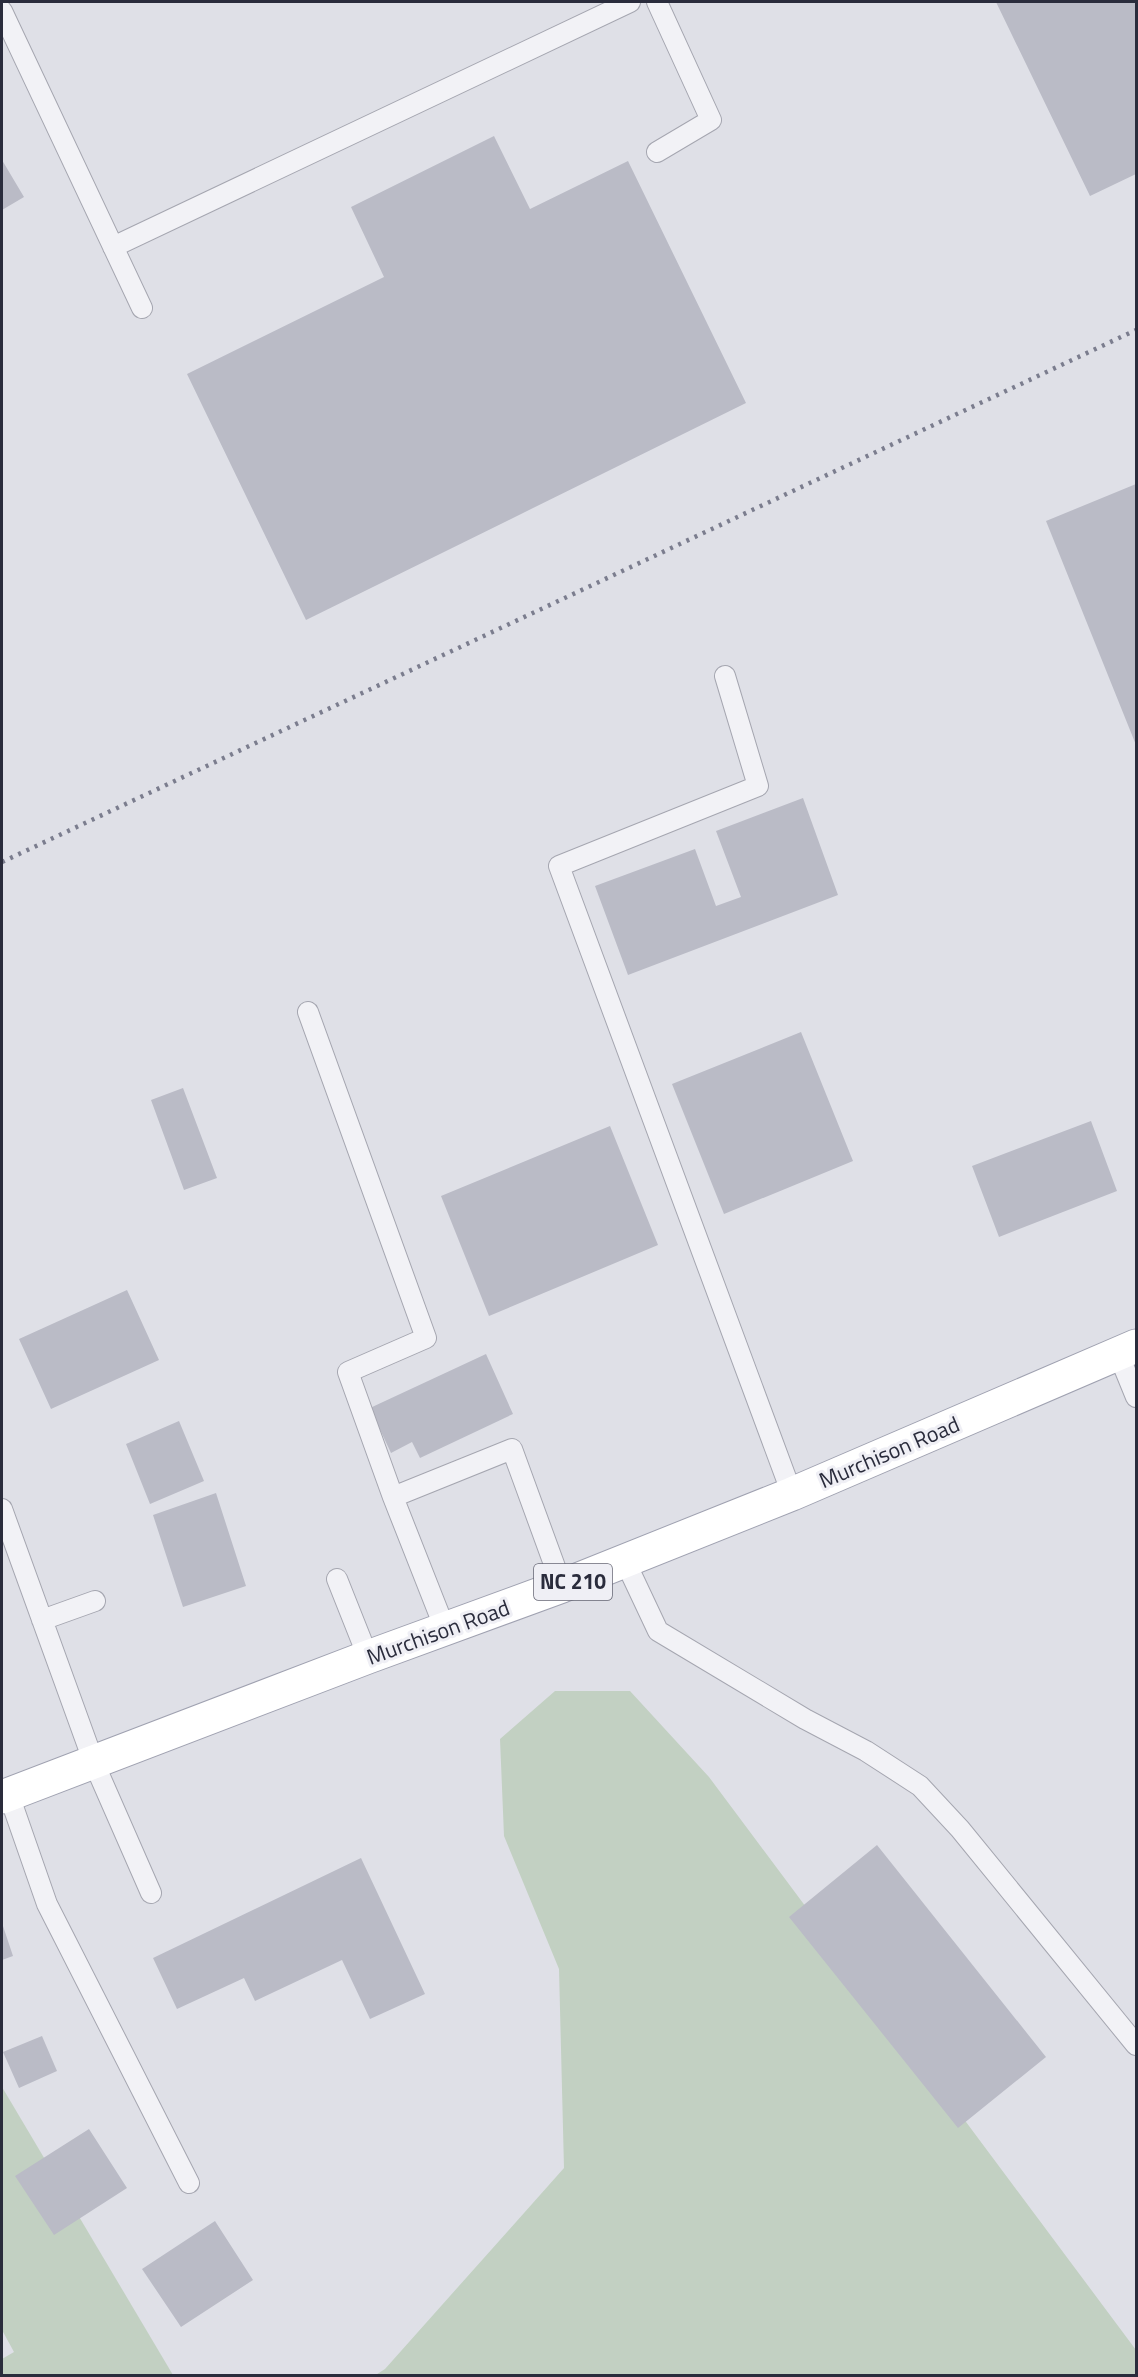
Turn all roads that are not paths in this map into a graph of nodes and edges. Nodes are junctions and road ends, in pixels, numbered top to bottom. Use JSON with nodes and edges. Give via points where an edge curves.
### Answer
{"nodes":[{"id":1,"x":630,"y":2,"type":"edge"},
{"id":2,"x":657,"y":2,"type":"edge"},
{"id":3,"x":2,"y":11,"type":"edge"},
{"id":4,"x":657,"y":153,"type":"dead end"},
{"id":5,"x":113,"y":247,"type":"junction"},
{"id":6,"x":142,"y":308,"type":"dead end"},
{"id":7,"x":725,"y":676,"type":"dead end"},
{"id":8,"x":308,"y":1012,"type":"dead end"},
{"id":9,"x":1127,"y":1350,"type":"edge"},
{"id":10,"x":1137,"y":1397,"type":"edge"},
{"id":11,"x":792,"y":1494,"type":"junction"},
{"id":12,"x":393,"y":1497,"type":"junction"},
{"id":13,"x":2,"y":1509,"type":"edge"},
{"id":14,"x":625,"y":1561,"type":"junction"},
{"id":15,"x":337,"y":1579,"type":"dead end"},
{"id":16,"x":562,"y":1586,"type":"junction"},
{"id":17,"x":95,"y":1601,"type":"dead end"},
{"id":18,"x":42,"y":1620,"type":"junction"},
{"id":19,"x":445,"y":1629,"type":"junction"},
{"id":20,"x":368,"y":1657,"type":"junction"},
{"id":21,"x":94,"y":1763,"type":"junction"},
{"id":22,"x":5,"y":1796,"type":"edge"},
{"id":23,"x":151,"y":1893,"type":"dead end"},
{"id":24,"x":1137,"y":2045,"type":"edge"},
{"id":25,"x":189,"y":2183,"type":"dead end"}],
"edges":[{"from":1,"to":5,"type":"lane"},
{"from":2,"to":4,"type":"lane","via":[[711,120]]},
{"from":3,"to":5,"type":"lane"},
{"from":5,"to":6,"type":"lane"},
{"from":7,"to":11,"type":"lane","via":[[758,786],[559,866]]},
{"from":8,"to":12,"type":"lane","via":[[426,1338],[348,1372]]},
{"from":9,"to":10,"type":"lane"},
{"from":9,"to":11,"type":"main road","name":"Murchison Road","number":"NC 210"},
{"from":11,"to":14,"type":"main road","name":"Murchison Road","number":"NC 210"},
{"from":12,"to":16,"type":"lane","via":[[512,1449]]},
{"from":12,"to":19,"type":"lane"},
{"from":13,"to":18,"type":"lane"},
{"from":14,"to":16,"type":"main road","name":"Murchison Road","number":"NC 210"},
{"from":14,"to":24,"type":"lane","via":[[658,1631],[920,1786],[960,1829]]},
{"from":15,"to":20,"type":"lane"},
{"from":16,"to":19,"type":"main road","name":"Murchison Road","number":"NC 210"},
{"from":17,"to":18,"type":"lane"},
{"from":18,"to":21,"type":"lane"},
{"from":19,"to":20,"type":"main road","name":"Murchison Road","number":"NC 210"},
{"from":20,"to":21,"type":"main road","name":"Murchison Road","number":"NC 210"},
{"from":21,"to":22,"type":"main road","name":"Murchison Road","number":"NC 210"},
{"from":21,"to":23,"type":"lane"},
{"from":22,"to":25,"type":"lane","via":[[47,1904]]}]}
